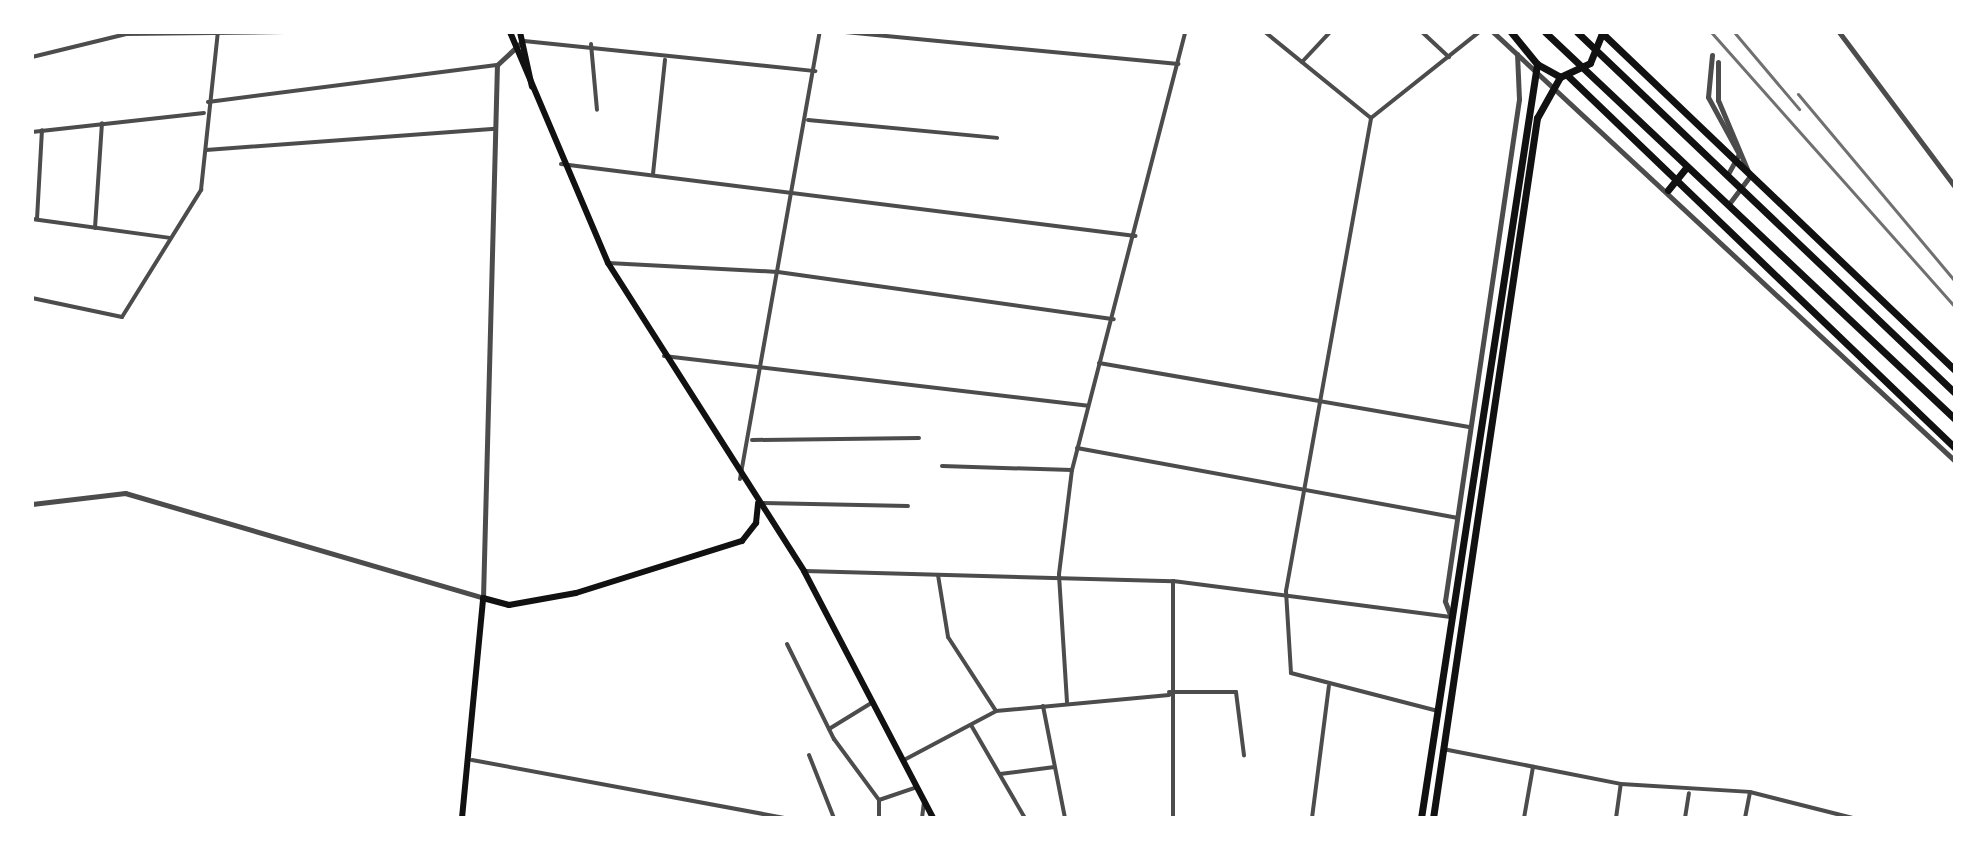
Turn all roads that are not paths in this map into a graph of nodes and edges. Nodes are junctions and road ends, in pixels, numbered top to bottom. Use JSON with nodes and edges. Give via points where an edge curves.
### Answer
{"nodes":[{"id":1,"x":300,"y":32,"type":"edge"},
{"id":2,"x":510,"y":32,"type":"edge"},
{"id":3,"x":520,"y":32,"type":"edge"},
{"id":4,"x":820,"y":32,"type":"edge"},
{"id":5,"x":845,"y":32,"type":"edge"},
{"id":6,"x":1185,"y":32,"type":"edge"},
{"id":7,"x":1265,"y":32,"type":"edge"},
{"id":8,"x":1330,"y":32,"type":"edge"},
{"id":9,"x":1422,"y":32,"type":"edge"},
{"id":10,"x":1479,"y":32,"type":"edge"},
{"id":11,"x":1493,"y":32,"type":"edge"},
{"id":12,"x":1511,"y":32,"type":"edge"},
{"id":13,"x":1545,"y":32,"type":"edge"},
{"id":14,"x":1577,"y":32,"type":"edge"},
{"id":15,"x":1839,"y":32,"type":"edge"},
{"id":16,"x":126,"y":33,"type":"edge"},
{"id":17,"x":171,"y":33,"type":"edge"},
{"id":18,"x":1602,"y":33,"type":"edge"},
{"id":19,"x":218,"y":35,"type":"edge"},
{"id":20,"x":523,"y":41,"type":"junction"},
{"id":21,"x":591,"y":44,"type":"junction"},
{"id":22,"x":512,"y":46,"type":"junction"},
{"id":23,"x":1517,"y":53,"type":"junction"},
{"id":24,"x":1712,"y":55,"type":"dead end"},
{"id":25,"x":32,"y":57,"type":"edge"},
{"id":26,"x":1449,"y":57,"type":"junction"},
{"id":27,"x":665,"y":60,"type":"junction"},
{"id":28,"x":1302,"y":62,"type":"junction"},
{"id":29,"x":1718,"y":62,"type":"dead end"},
{"id":30,"x":1178,"y":64,"type":"junction"},
{"id":31,"x":1537,"y":64,"type":"junction"},
{"id":32,"x":497,"y":65,"type":"junction"},
{"id":33,"x":815,"y":71,"type":"junction"},
{"id":34,"x":1564,"y":76,"type":"junction"},
{"id":35,"x":535,"y":99,"type":"junction"},
{"id":36,"x":208,"y":102,"type":"junction"},
{"id":37,"x":597,"y":110,"type":"dead end"},
{"id":38,"x":204,"y":113,"type":"junction"},
{"id":39,"x":1371,"y":118,"type":"junction"},
{"id":40,"x":808,"y":120,"type":"junction"},
{"id":41,"x":102,"y":123,"type":"junction"},
{"id":42,"x":497,"y":129,"type":"junction"},
{"id":43,"x":42,"y":130,"type":"junction"},
{"id":44,"x":32,"y":132,"type":"edge"},
{"id":45,"x":997,"y":138,"type":"dead end"},
{"id":46,"x":206,"y":150,"type":"junction"},
{"id":47,"x":561,"y":164,"type":"junction"},
{"id":48,"x":1686,"y":168,"type":"junction"},
{"id":49,"x":653,"y":174,"type":"junction"},
{"id":50,"x":1726,"y":177,"type":"junction"},
{"id":51,"x":1955,"y":187,"type":"edge"},
{"id":52,"x":797,"y":190,"type":"junction"},
{"id":53,"x":1668,"y":190,"type":"junction"},
{"id":54,"x":1741,"y":190,"type":"junction"},
{"id":55,"x":1726,"y":207,"type":"junction"},
{"id":56,"x":35,"y":219,"type":"edge"},
{"id":57,"x":95,"y":228,"type":"junction"},
{"id":58,"x":1136,"y":236,"type":"junction"},
{"id":59,"x":170,"y":238,"type":"junction"},
{"id":60,"x":608,"y":263,"type":"junction"},
{"id":61,"x":778,"y":272,"type":"junction"},
{"id":62,"x":32,"y":298,"type":"edge"},
{"id":63,"x":1114,"y":319,"type":"junction"},
{"id":64,"x":664,"y":356,"type":"junction"},
{"id":65,"x":1099,"y":363,"type":"junction"},
{"id":66,"x":762,"y":366,"type":"junction"},
{"id":67,"x":1955,"y":370,"type":"edge"},
{"id":68,"x":1955,"y":393,"type":"edge"},
{"id":69,"x":1088,"y":406,"type":"junction"},
{"id":70,"x":1319,"y":406,"type":"junction"},
{"id":71,"x":1955,"y":419,"type":"edge"},
{"id":72,"x":1471,"y":427,"type":"junction"},
{"id":73,"x":919,"y":438,"type":"dead end"},
{"id":74,"x":752,"y":440,"type":"junction"},
{"id":75,"x":1077,"y":448,"type":"junction"},
{"id":76,"x":1955,"y":448,"type":"edge"},
{"id":77,"x":1955,"y":461,"type":"edge"},
{"id":78,"x":942,"y":466,"type":"dead end"},
{"id":79,"x":1072,"y":470,"type":"junction"},
{"id":80,"x":740,"y":479,"type":"junction"},
{"id":81,"x":1304,"y":489,"type":"junction"},
{"id":82,"x":758,"y":503,"type":"junction"},
{"id":83,"x":32,"y":504,"type":"edge"},
{"id":84,"x":908,"y":506,"type":"dead end"},
{"id":85,"x":1459,"y":518,"type":"junction"},
{"id":86,"x":804,"y":571,"type":"junction"},
{"id":87,"x":1059,"y":574,"type":"junction"},
{"id":88,"x":938,"y":575,"type":"junction"},
{"id":89,"x":1173,"y":581,"type":"junction"},
{"id":90,"x":1286,"y":591,"type":"junction"},
{"id":91,"x":483,"y":598,"type":"junction"},
{"id":92,"x":1451,"y":617,"type":"junction"},
{"id":93,"x":787,"y":644,"type":"dead end"},
{"id":94,"x":1329,"y":686,"type":"junction"},
{"id":95,"x":1169,"y":694,"type":"junction"},
{"id":96,"x":875,"y":701,"type":"junction"},
{"id":97,"x":1067,"y":702,"type":"junction"},
{"id":98,"x":1043,"y":706,"type":"junction"},
{"id":99,"x":996,"y":711,"type":"junction"},
{"id":100,"x":1438,"y":711,"type":"junction"},
{"id":101,"x":971,"y":725,"type":"junction"},
{"id":102,"x":829,"y":729,"type":"junction"},
{"id":103,"x":1443,"y":749,"type":"junction"},
{"id":104,"x":809,"y":755,"type":"dead end"},
{"id":105,"x":1244,"y":755,"type":"dead end"},
{"id":106,"x":472,"y":760,"type":"junction"},
{"id":107,"x":904,"y":760,"type":"junction"},
{"id":108,"x":1055,"y":767,"type":"junction"},
{"id":109,"x":1533,"y":767,"type":"junction"},
{"id":110,"x":1000,"y":774,"type":"junction"},
{"id":111,"x":1621,"y":784,"type":"junction"},
{"id":112,"x":917,"y":787,"type":"junction"},
{"id":113,"x":1750,"y":792,"type":"junction"},
{"id":114,"x":1689,"y":793,"type":"junction"},
{"id":115,"x":879,"y":800,"type":"junction"},
{"id":116,"x":924,"y":800,"type":"junction"},
{"id":117,"x":1846,"y":817,"type":"edge"},
{"id":118,"x":462,"y":818,"type":"edge"},
{"id":119,"x":786,"y":818,"type":"edge"},
{"id":120,"x":834,"y":818,"type":"edge"},
{"id":121,"x":879,"y":818,"type":"edge"},
{"id":122,"x":922,"y":818,"type":"edge"},
{"id":123,"x":933,"y":818,"type":"edge"},
{"id":124,"x":1025,"y":818,"type":"edge"},
{"id":125,"x":1065,"y":818,"type":"edge"},
{"id":126,"x":1173,"y":818,"type":"edge"},
{"id":127,"x":1312,"y":818,"type":"edge"},
{"id":128,"x":1421,"y":818,"type":"edge"},
{"id":129,"x":1433,"y":818,"type":"edge"},
{"id":130,"x":1524,"y":818,"type":"edge"},
{"id":131,"x":1616,"y":818,"type":"edge"},
{"id":132,"x":1685,"y":818,"type":"edge"},
{"id":133,"x":1745,"y":818,"type":"edge"},
{"id":134,"x":1853,"y":818,"type":"edge"}],
"edges":[{"from":1,"to":19,"type":"street"},
{"from":2,"to":22,"type":"main road"},
{"from":3,"to":20,"type":"main road"},
{"from":4,"to":33,"type":"street"},
{"from":5,"to":30,"type":"street"},
{"from":6,"to":30,"type":"street"},
{"from":7,"to":28,"type":"street"},
{"from":8,"to":28,"type":"street"},
{"from":9,"to":26,"type":"street"},
{"from":10,"to":26,"type":"street"},
{"from":11,"to":23,"type":"street"},
{"from":12,"to":31,"type":"main road"},
{"from":13,"to":48,"type":"main road"},
{"from":14,"to":50,"type":"main road"},
{"from":15,"to":51,"type":"street"},
{"from":16,"to":17,"type":"street"},
{"from":16,"to":25,"type":"street"},
{"from":17,"to":19,"type":"street"},
{"from":18,"to":34,"type":"main road","via":[[1590,63]]},
{"from":18,"to":67,"type":"main road"},
{"from":19,"to":36,"type":"street"},
{"from":20,"to":21,"type":"street"},
{"from":20,"to":22,"type":"street"},
{"from":20,"to":35,"type":"main road"},
{"from":21,"to":27,"type":"street"},
{"from":21,"to":37,"type":"street"},
{"from":22,"to":32,"type":"street"},
{"from":22,"to":35,"type":"main road"},
{"from":23,"to":53,"type":"street"},
{"from":23,"to":72,"type":"street","via":[[1519,99]]},
{"from":24,"to":50,"type":"street","via":[[1708,97],[1739,154]]},
{"from":26,"to":39,"type":"street"},
{"from":27,"to":33,"type":"street"},
{"from":27,"to":49,"type":"street"},
{"from":28,"to":39,"type":"street"},
{"from":29,"to":54,"type":"street","via":[[1718,100],[1748,158],[1750,176]]},
{"from":30,"to":58,"type":"street"},
{"from":31,"to":34,"type":"main road"},
{"from":31,"to":92,"type":"main road"},
{"from":32,"to":36,"type":"street"},
{"from":32,"to":42,"type":"street"},
{"from":33,"to":40,"type":"street"},
{"from":34,"to":76,"type":"main road"},
{"from":34,"to":103,"type":"main road","via":[[1537,118]]},
{"from":35,"to":47,"type":"main road"},
{"from":36,"to":38,"type":"street"},
{"from":38,"to":41,"type":"street"},
{"from":38,"to":46,"type":"street"},
{"from":39,"to":70,"type":"street"},
{"from":40,"to":45,"type":"street"},
{"from":40,"to":52,"type":"street"},
{"from":41,"to":43,"type":"street"},
{"from":41,"to":57,"type":"street"},
{"from":42,"to":46,"type":"street"},
{"from":42,"to":91,"type":"street"},
{"from":43,"to":44,"type":"street"},
{"from":43,"to":56,"type":"street"},
{"from":46,"to":59,"type":"street","via":[[201,190]]},
{"from":47,"to":49,"type":"street"},
{"from":47,"to":60,"type":"main road"},
{"from":48,"to":53,"type":"main road"},
{"from":48,"to":55,"type":"main road"},
{"from":49,"to":52,"type":"street"},
{"from":50,"to":54,"type":"main road"},
{"from":52,"to":58,"type":"street"},
{"from":52,"to":61,"type":"street"},
{"from":53,"to":77,"type":"street"},
{"from":54,"to":55,"type":"street"},
{"from":54,"to":68,"type":"main road"},
{"from":55,"to":71,"type":"main road"},
{"from":56,"to":57,"type":"street"},
{"from":57,"to":59,"type":"street"},
{"from":58,"to":63,"type":"street"},
{"from":59,"to":62,"type":"street","via":[[122,317]]},
{"from":60,"to":61,"type":"street"},
{"from":60,"to":64,"type":"main road"},
{"from":61,"to":63,"type":"street"},
{"from":61,"to":66,"type":"street"},
{"from":63,"to":65,"type":"street"},
{"from":64,"to":66,"type":"street"},
{"from":64,"to":80,"type":"main road"},
{"from":65,"to":69,"type":"street"},
{"from":65,"to":70,"type":"street"},
{"from":66,"to":69,"type":"street"},
{"from":66,"to":74,"type":"street"},
{"from":69,"to":75,"type":"street"},
{"from":70,"to":72,"type":"street"},
{"from":70,"to":81,"type":"street"},
{"from":72,"to":85,"type":"street"},
{"from":73,"to":74,"type":"street"},
{"from":74,"to":80,"type":"street"},
{"from":75,"to":79,"type":"street"},
{"from":75,"to":81,"type":"street"},
{"from":78,"to":79,"type":"street"},
{"from":79,"to":87,"type":"street"},
{"from":80,"to":82,"type":"main road"},
{"from":81,"to":85,"type":"street"},
{"from":81,"to":90,"type":"street"},
{"from":82,"to":84,"type":"street"},
{"from":82,"to":86,"type":"main road"},
{"from":82,"to":91,"type":"main road","via":[[756,523],[742,541],[523,605]]},
{"from":83,"to":91,"type":"street","via":[[125,493]]},
{"from":85,"to":92,"type":"street","via":[[1445,601]]},
{"from":86,"to":88,"type":"street"},
{"from":86,"to":96,"type":"main road"},
{"from":87,"to":88,"type":"street"},
{"from":87,"to":89,"type":"street"},
{"from":87,"to":97,"type":"street"},
{"from":88,"to":99,"type":"street","via":[[948,637]]},
{"from":89,"to":90,"type":"street"},
{"from":89,"to":95,"type":"street"},
{"from":90,"to":92,"type":"street"},
{"from":90,"to":94,"type":"street","via":[[1291,673]]},
{"from":91,"to":106,"type":"main road"},
{"from":92,"to":100,"type":"main road"},
{"from":93,"to":102,"type":"street"},
{"from":94,"to":100,"type":"street"},
{"from":94,"to":127,"type":"street"},
{"from":95,"to":97,"type":"street"},
{"from":95,"to":105,"type":"street","via":[[1236,692]]},
{"from":95,"to":126,"type":"street"},
{"from":96,"to":102,"type":"street"},
{"from":96,"to":107,"type":"main road"},
{"from":97,"to":98,"type":"street"},
{"from":98,"to":99,"type":"street"},
{"from":98,"to":108,"type":"street"},
{"from":99,"to":101,"type":"street"},
{"from":100,"to":128,"type":"main road"},
{"from":101,"to":107,"type":"street"},
{"from":101,"to":110,"type":"street"},
{"from":102,"to":115,"type":"street"},
{"from":103,"to":109,"type":"street"},
{"from":103,"to":129,"type":"main road"},
{"from":104,"to":120,"type":"street"},
{"from":106,"to":118,"type":"main road"},
{"from":106,"to":119,"type":"street"},
{"from":107,"to":112,"type":"main road"},
{"from":108,"to":110,"type":"street"},
{"from":108,"to":125,"type":"street"},
{"from":109,"to":111,"type":"street"},
{"from":109,"to":130,"type":"street"},
{"from":110,"to":124,"type":"street"},
{"from":111,"to":114,"type":"street"},
{"from":111,"to":131,"type":"street"},
{"from":112,"to":115,"type":"street"},
{"from":112,"to":116,"type":"main road"},
{"from":113,"to":114,"type":"street"},
{"from":113,"to":117,"type":"street"},
{"from":113,"to":133,"type":"street"},
{"from":114,"to":132,"type":"street"},
{"from":115,"to":121,"type":"street"},
{"from":116,"to":122,"type":"street"},
{"from":116,"to":123,"type":"main road"},
{"from":117,"to":134,"type":"street"}]}
